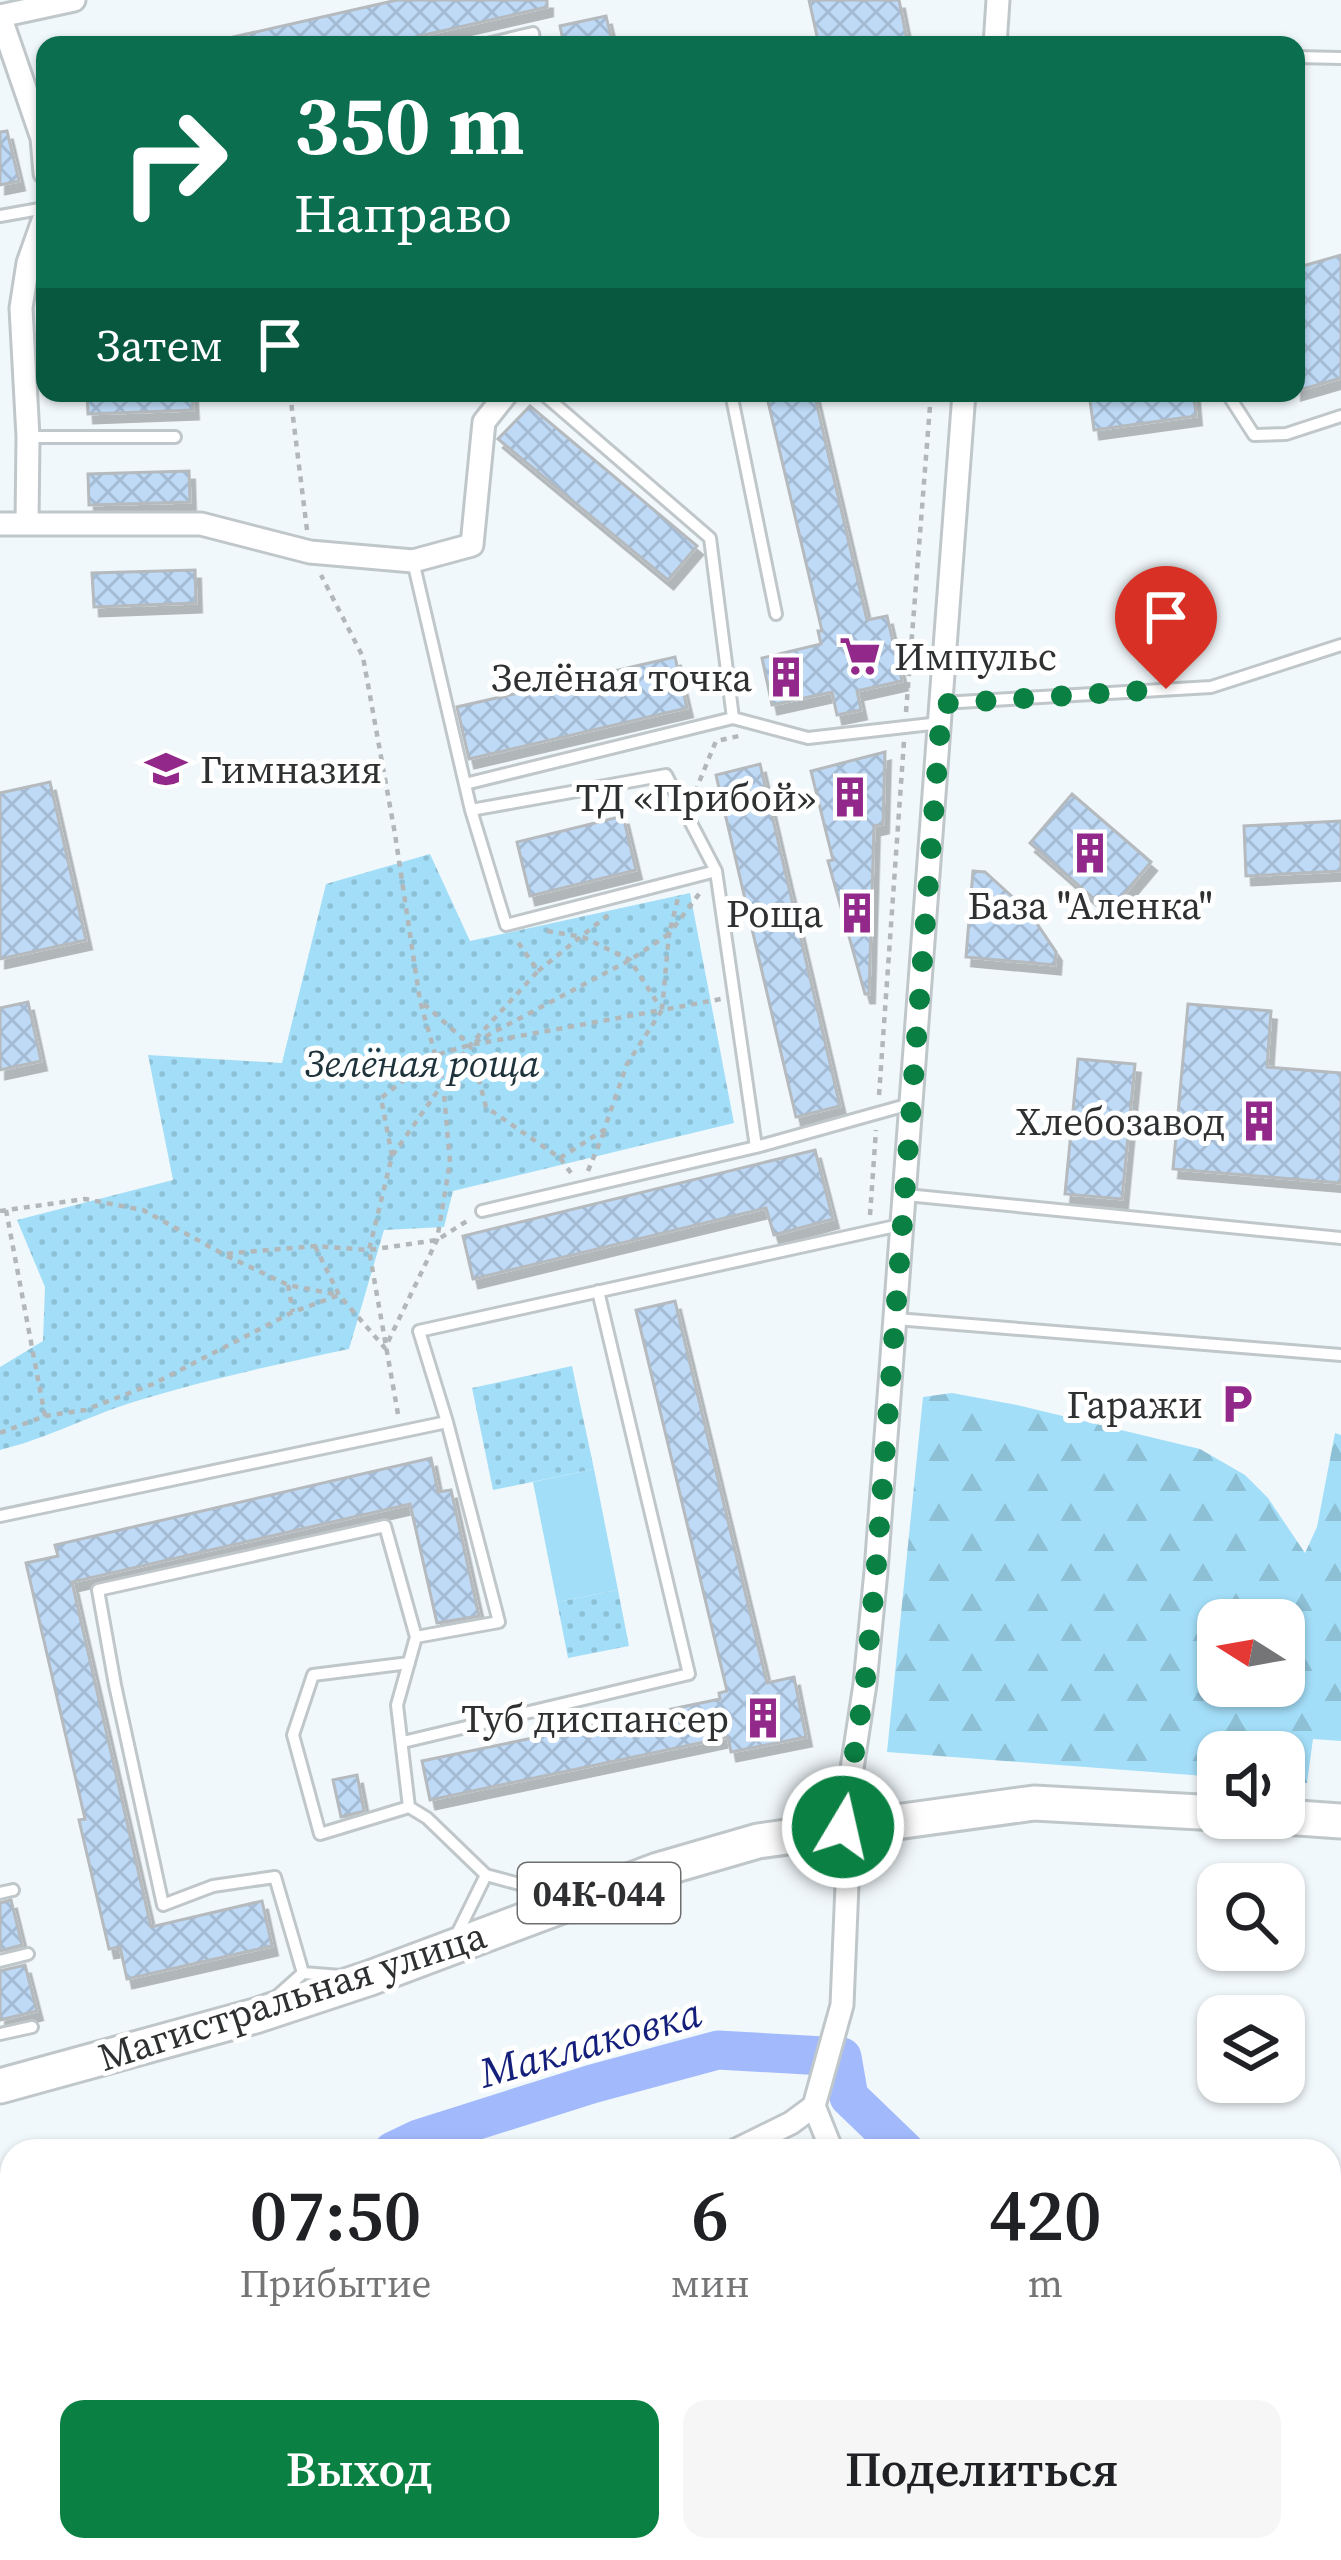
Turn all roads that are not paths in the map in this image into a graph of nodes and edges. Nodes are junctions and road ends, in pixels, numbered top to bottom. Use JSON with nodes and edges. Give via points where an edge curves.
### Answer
{"nodes":[{"id":1,"x":74,"y":0,"type":"edge"},
{"id":2,"x":998,"y":0,"type":"edge"},
{"id":3,"x":0,"y":16,"type":"edge"},
{"id":4,"x":996,"y":36,"type":"edge"},
{"id":5,"x":1305,"y":57,"type":"edge"},
{"id":6,"x":1341,"y":58,"type":"edge"},
{"id":7,"x":36,"y":121,"type":"edge"},
{"id":8,"x":36,"y":213,"type":"edge"},
{"id":9,"x":0,"y":216,"type":"edge"},
{"id":10,"x":36,"y":264,"type":"edge"},
{"id":11,"x":500,"y":402,"type":"edge"},
{"id":12,"x":552,"y":402,"type":"edge"},
{"id":13,"x":733,"y":402,"type":"edge"},
{"id":14,"x":963,"y":402,"type":"edge"},
{"id":15,"x":1233,"y":402,"type":"edge"},
{"id":16,"x":1341,"y":416,"type":"edge"},
{"id":17,"x":175,"y":436,"type":"dead end"},
{"id":18,"x":28,"y":437,"type":"junction"},
{"id":19,"x":0,"y":524,"type":"edge"},
{"id":20,"x":27,"y":524,"type":"junction"},
{"id":21,"x":413,"y":561,"type":"junction"},
{"id":22,"x":776,"y":614,"type":"dead end"},
{"id":23,"x":1341,"y":646,"type":"edge"},
{"id":24,"x":941,"y":713,"type":"junction"},
{"id":25,"x":733,"y":718,"type":"junction"},
{"id":26,"x":465,"y":784,"type":"junction"},
{"id":27,"x":471,"y":810,"type":"junction"},
{"id":28,"x":716,"y":871,"type":"junction"},
{"id":29,"x":910,"y":1103,"type":"junction"},
{"id":30,"x":756,"y":1147,"type":"junction"},
{"id":31,"x":906,"y":1195,"type":"junction"},
{"id":32,"x":482,"y":1211,"type":"road end"},
{"id":33,"x":903,"y":1225,"type":"junction"},
{"id":34,"x":1341,"y":1238,"type":"edge"},
{"id":35,"x":598,"y":1291,"type":"junction"},
{"id":36,"x":895,"y":1319,"type":"junction"},
{"id":37,"x":1341,"y":1355,"type":"edge"},
{"id":38,"x":447,"y":1422,"type":"junction"},
{"id":39,"x":0,"y":1516,"type":"edge"},
{"id":40,"x":416,"y":1637,"type":"junction"},
{"id":41,"x":409,"y":1663,"type":"junction"},
{"id":42,"x":403,"y":1742,"type":"junction"},
{"id":43,"x":410,"y":1807,"type":"junction"},
{"id":44,"x":1197,"y":1812,"type":"edge"},
{"id":45,"x":1305,"y":1818,"type":"edge"},
{"id":46,"x":1341,"y":1821,"type":"edge"},
{"id":47,"x":843,"y":1827,"type":"junction"},
{"id":48,"x":486,"y":1875,"type":"junction"},
{"id":49,"x":580,"y":1901,"type":"junction"},
{"id":50,"x":450,"y":1948,"type":"junction"},
{"id":51,"x":28,"y":1954,"type":"dead end"},
{"id":52,"x":0,"y":1961,"type":"edge"},
{"id":53,"x":303,"y":1973,"type":"junction"},
{"id":54,"x":370,"y":1978,"type":"junction"},
{"id":55,"x":255,"y":2016,"type":"junction"},
{"id":56,"x":32,"y":2026,"type":"dead end"},
{"id":57,"x":0,"y":2034,"type":"edge"},
{"id":58,"x":0,"y":2086,"type":"edge"},
{"id":59,"x":814,"y":2106,"type":"junction"},
{"id":60,"x":758,"y":2139,"type":"edge"},
{"id":61,"x":827,"y":2139,"type":"edge"}],
"edges":[{"from":1,"to":3,"type":"street"},
{"from":2,"to":4,"type":"street"},
{"from":3,"to":7,"type":"street"},
{"from":5,"to":6,"type":"lane"},
{"from":8,"to":9,"type":"lane"},
{"from":10,"to":18,"type":"street","via":[[21,308]]},
{"from":11,"to":21,"type":"street","via":[[484,422],[472,545]]},
{"from":12,"to":25,"type":"lane","via":[[710,538]]},
{"from":13,"to":22,"type":"lane"},
{"from":14,"to":24,"type":"street"},
{"from":15,"to":16,"type":"lane","via":[[1254,434],[1286,434]]},
{"from":17,"to":18,"type":"lane"},
{"from":18,"to":20,"type":"street"},
{"from":19,"to":20,"type":"street"},
{"from":20,"to":21,"type":"street","via":[[201,524],[310,552]]},
{"from":21,"to":26,"type":"lane"},
{"from":23,"to":24,"type":"lane","via":[[1211,687]]},
{"from":24,"to":25,"type":"lane","via":[[905,727],[808,738]]},
{"from":24,"to":29,"type":"street"},
{"from":25,"to":26,"type":"lane"},
{"from":26,"to":27,"type":"lane"},
{"from":27,"to":28,"type":"lane","via":[[666,776]]},
{"from":27,"to":28,"type":"lane","via":[[506,925]]},
{"from":28,"to":30,"type":"lane"},
{"from":29,"to":30,"type":"lane"},
{"from":29,"to":31,"type":"street"},
{"from":30,"to":32,"type":"lane"},
{"from":31,"to":33,"type":"street"},
{"from":31,"to":34,"type":"lane"},
{"from":33,"to":35,"type":"lane"},
{"from":33,"to":36,"type":"street"},
{"from":35,"to":38,"type":"lane","via":[[419,1331]]},
{"from":35,"to":42,"type":"lane","via":[[689,1674]]},
{"from":36,"to":37,"type":"lane"},
{"from":36,"to":47,"type":"street","via":[[865,1684]]},
{"from":38,"to":39,"type":"lane"},
{"from":38,"to":40,"type":"lane","via":[[499,1622]]},
{"from":40,"to":41,"type":"lane"},
{"from":40,"to":53,"type":"lane","via":[[386,1526],[98,1590],[163,1905],[213,1886],[275,1877]]},
{"from":41,"to":42,"type":"lane","via":[[397,1705]]},
{"from":41,"to":43,"type":"lane","via":[[313,1675],[293,1736],[320,1834]]},
{"from":42,"to":43,"type":"lane"},
{"from":43,"to":48,"type":"lane"},
{"from":44,"to":47,"type":"main road","name":"Магистральная улица","number":"04К-044","via":[[1034,1803]]},
{"from":45,"to":46,"type":"main road"},
{"from":47,"to":49,"type":"main road","name":"Магистральная улица","number":"04К-044","via":[[758,1840]]},
{"from":47,"to":59,"type":"street","via":[[842,2006]]},
{"from":48,"to":49,"type":"lane"},
{"from":48,"to":50,"type":"lane"},
{"from":49,"to":50,"type":"main road","name":"Магистральная улица","number":"04К-044"},
{"from":50,"to":54,"type":"main road","name":"Магистральная улица","number":"04К-044"},
{"from":51,"to":52,"type":"lane"},
{"from":53,"to":54,"type":"lane"},
{"from":53,"to":55,"type":"lane"},
{"from":54,"to":55,"type":"main road","name":"Магистральная улица","number":"04К-044"},
{"from":55,"to":58,"type":"main road","name":"Магистральная улица","number":"04К-044"},
{"from":56,"to":57,"type":"lane"},
{"from":59,"to":60,"type":"street"},
{"from":59,"to":61,"type":"street"}]}
